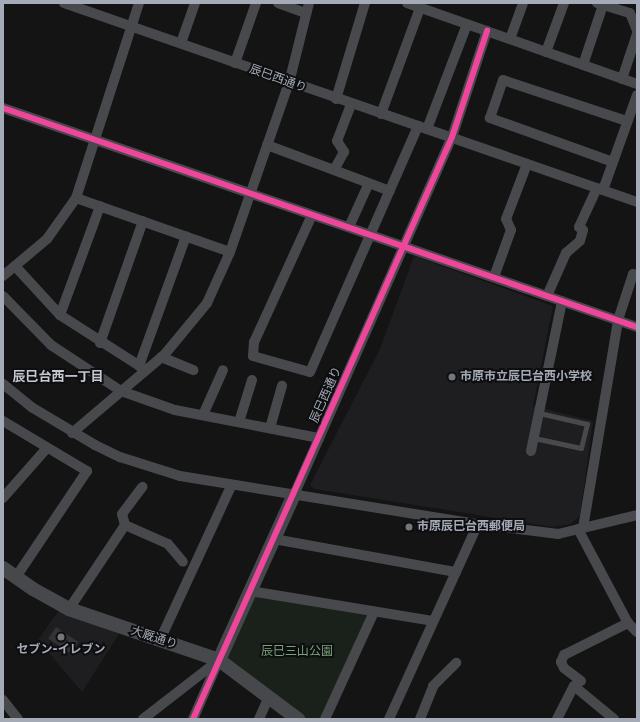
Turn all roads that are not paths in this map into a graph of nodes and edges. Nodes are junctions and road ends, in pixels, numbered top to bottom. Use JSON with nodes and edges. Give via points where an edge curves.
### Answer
{"nodes":[{"id":1,"x":64,"y":3,"type":"edge"},
{"id":2,"x":139,"y":3,"type":"edge"},
{"id":3,"x":195,"y":3,"type":"edge"},
{"id":4,"x":256,"y":3,"type":"edge"},
{"id":5,"x":278,"y":3,"type":"edge"},
{"id":6,"x":365,"y":3,"type":"edge"},
{"id":7,"x":407,"y":3,"type":"edge"},
{"id":8,"x":523,"y":3,"type":"edge"},
{"id":9,"x":564,"y":3,"type":"edge"},
{"id":10,"x":600,"y":4,"type":"edge"},
{"id":11,"x":307,"y":8,"type":"edge"},
{"id":12,"x":420,"y":8,"type":"junction"},
{"id":13,"x":467,"y":24,"type":"junction"},
{"id":14,"x":132,"y":25,"type":"junction"},
{"id":15,"x":637,"y":30,"type":"edge"},
{"id":16,"x":487,"y":31,"type":"junction"},
{"id":17,"x":637,"y":34,"type":"edge"},
{"id":18,"x":510,"y":39,"type":"junction"},
{"id":19,"x":181,"y":43,"type":"junction"},
{"id":20,"x":546,"y":52,"type":"junction"},
{"id":21,"x":235,"y":63,"type":"junction"},
{"id":22,"x":583,"y":65,"type":"junction"},
{"id":23,"x":622,"y":79,"type":"junction"},
{"id":24,"x":289,"y":83,"type":"junction"},
{"id":25,"x":637,"y":84,"type":"edge"},
{"id":26,"x":637,"y":95,"type":"edge"},
{"id":27,"x":336,"y":99,"type":"junction"},
{"id":28,"x":351,"y":104,"type":"junction"},
{"id":29,"x":3,"y":108,"type":"edge"},
{"id":30,"x":381,"y":114,"type":"junction"},
{"id":31,"x":627,"y":121,"type":"junction"},
{"id":32,"x":422,"y":128,"type":"junction"},
{"id":33,"x":452,"y":137,"type":"junction"},
{"id":34,"x":97,"y":140,"type":"junction"},
{"id":35,"x":267,"y":145,"type":"junction"},
{"id":36,"x":613,"y":162,"type":"junction"},
{"id":37,"x":527,"y":164,"type":"junction"},
{"id":38,"x":334,"y":170,"type":"junction"},
{"id":39,"x":369,"y":183,"type":"junction"},
{"id":40,"x":600,"y":189,"type":"junction"},
{"id":41,"x":390,"y":191,"type":"junction"},
{"id":42,"x":637,"y":191,"type":"edge"},
{"id":43,"x":250,"y":193,"type":"junction"},
{"id":44,"x":76,"y":198,"type":"junction"},
{"id":45,"x":635,"y":201,"type":"edge"},
{"id":46,"x":100,"y":206,"type":"junction"},
{"id":47,"x":312,"y":215,"type":"junction"},
{"id":48,"x":143,"y":221,"type":"junction"},
{"id":49,"x":349,"y":227,"type":"junction"},
{"id":50,"x":371,"y":235,"type":"junction"},
{"id":51,"x":186,"y":236,"type":"junction"},
{"id":52,"x":404,"y":246,"type":"junction"},
{"id":53,"x":230,"y":252,"type":"junction"},
{"id":54,"x":15,"y":266,"type":"junction"},
{"id":55,"x":637,"y":275,"type":"edge"},
{"id":56,"x":3,"y":276,"type":"edge"},
{"id":57,"x":494,"y":277,"type":"junction"},
{"id":58,"x":3,"y":296,"type":"edge"},
{"id":59,"x":547,"y":296,"type":"junction"},
{"id":60,"x":562,"y":301,"type":"junction"},
{"id":61,"x":60,"y":314,"type":"junction"},
{"id":62,"x":618,"y":320,"type":"junction"},
{"id":63,"x":637,"y":327,"type":"edge"},
{"id":64,"x":100,"y":343,"type":"junction"},
{"id":65,"x":161,"y":358,"type":"junction"},
{"id":66,"x":143,"y":368,"type":"junction"},
{"id":67,"x":193,"y":370,"type":"dead end"},
{"id":68,"x":223,"y":370,"type":"dead end"},
{"id":69,"x":252,"y":380,"type":"dead end"},
{"id":70,"x":3,"y":384,"type":"edge"},
{"id":71,"x":282,"y":386,"type":"dead end"},
{"id":72,"x":121,"y":390,"type":"junction"},
{"id":73,"x":539,"y":413,"type":"junction"},
{"id":74,"x":203,"y":415,"type":"junction"},
{"id":75,"x":3,"y":420,"type":"edge"},
{"id":76,"x":239,"y":422,"type":"junction"},
{"id":77,"x":270,"y":428,"type":"junction"},
{"id":78,"x":72,"y":433,"type":"junction"},
{"id":79,"x":319,"y":438,"type":"junction"},
{"id":80,"x":534,"y":438,"type":"junction"},
{"id":81,"x":47,"y":448,"type":"junction"},
{"id":82,"x":531,"y":451,"type":"dead end"},
{"id":83,"x":142,"y":486,"type":"dead end"},
{"id":84,"x":231,"y":486,"type":"junction"},
{"id":85,"x":294,"y":495,"type":"junction"},
{"id":86,"x":3,"y":498,"type":"edge"},
{"id":87,"x":637,"y":515,"type":"edge"},
{"id":88,"x":478,"y":524,"type":"junction"},
{"id":89,"x":125,"y":525,"type":"junction"},
{"id":90,"x":581,"y":529,"type":"junction"},
{"id":91,"x":274,"y":540,"type":"junction"},
{"id":92,"x":183,"y":562,"type":"dead end"},
{"id":93,"x":3,"y":568,"type":"edge"},
{"id":94,"x":456,"y":572,"type":"junction"},
{"id":95,"x":16,"y":577,"type":"junction"},
{"id":96,"x":250,"y":591,"type":"junction"},
{"id":97,"x":69,"y":609,"type":"junction"},
{"id":98,"x":374,"y":612,"type":"junction"},
{"id":99,"x":433,"y":621,"type":"junction"},
{"id":100,"x":628,"y":623,"type":"junction"},
{"id":101,"x":637,"y":632,"type":"edge"},
{"id":102,"x":160,"y":640,"type":"junction"},
{"id":103,"x":219,"y":660,"type":"junction"},
{"id":104,"x":456,"y":663,"type":"dead end"},
{"id":105,"x":581,"y":681,"type":"dead end"},
{"id":106,"x":269,"y":697,"type":"junction"},
{"id":107,"x":3,"y":700,"type":"edge"},
{"id":108,"x":18,"y":719,"type":"edge"},
{"id":109,"x":143,"y":719,"type":"edge"},
{"id":110,"x":193,"y":719,"type":"edge"},
{"id":111,"x":259,"y":719,"type":"edge"},
{"id":112,"x":298,"y":719,"type":"edge"},
{"id":113,"x":325,"y":719,"type":"edge"},
{"id":114,"x":389,"y":719,"type":"edge"},
{"id":115,"x":420,"y":719,"type":"edge"},
{"id":116,"x":556,"y":719,"type":"edge"},
{"id":117,"x":614,"y":719,"type":"edge"}],
"edges":[{"from":1,"to":14,"type":"street","name":"辰巳西通り"},
{"from":2,"to":14,"type":"street"},
{"from":3,"to":19,"type":"street"},
{"from":4,"to":21,"type":"street"},
{"from":5,"to":11,"type":"street"},
{"from":6,"to":27,"type":"street"},
{"from":7,"to":12,"type":"street"},
{"from":8,"to":18,"type":"street"},
{"from":9,"to":20,"type":"street"},
{"from":10,"to":15,"type":"street","via":[[630,14]]},
{"from":10,"to":22,"type":"street"},
{"from":11,"to":24,"type":"street"},
{"from":12,"to":13,"type":"street"},
{"from":12,"to":30,"type":"street"},
{"from":13,"to":16,"type":"street"},
{"from":13,"to":32,"type":"street"},
{"from":14,"to":19,"type":"street","name":"辰巳西通り"},
{"from":14,"to":34,"type":"street"},
{"from":16,"to":18,"type":"street"},
{"from":16,"to":33,"type":"street"},
{"from":17,"to":23,"type":"street"},
{"from":18,"to":20,"type":"street"},
{"from":19,"to":21,"type":"street","name":"辰巳西通り"},
{"from":20,"to":22,"type":"street"},
{"from":21,"to":24,"type":"street","name":"辰巳西通り"},
{"from":22,"to":23,"type":"street"},
{"from":23,"to":25,"type":"street"},
{"from":24,"to":27,"type":"street","name":"辰巳西通り"},
{"from":24,"to":35,"type":"street"},
{"from":26,"to":31,"type":"street"},
{"from":27,"to":28,"type":"street","name":"辰巳西通り"},
{"from":28,"to":30,"type":"street","name":"辰巳西通り"},
{"from":28,"to":38,"type":"street","via":[[337,141],[344,152]]},
{"from":29,"to":34,"type":"street"},
{"from":30,"to":32,"type":"street","name":"辰巳西通り"},
{"from":31,"to":36,"type":"street"},
{"from":31,"to":36,"type":"street","via":[[503,80],[490,118]]},
{"from":32,"to":33,"type":"street","name":"辰巳西通り"},
{"from":32,"to":41,"type":"street"},
{"from":33,"to":37,"type":"street"},
{"from":33,"to":52,"type":"street","name":"辰巳西通り"},
{"from":34,"to":43,"type":"street"},
{"from":34,"to":44,"type":"street"},
{"from":35,"to":38,"type":"street"},
{"from":35,"to":43,"type":"street"},
{"from":36,"to":40,"type":"street"},
{"from":37,"to":40,"type":"street"},
{"from":37,"to":57,"type":"street","via":[[506,219],[511,230]]},
{"from":38,"to":39,"type":"street"},
{"from":39,"to":41,"type":"street"},
{"from":39,"to":49,"type":"street"},
{"from":40,"to":45,"type":"street"},
{"from":40,"to":59,"type":"street","via":[[579,227],[583,230],[580,241],[566,253]]},
{"from":41,"to":50,"type":"street"},
{"from":42,"to":45,"type":"street"},
{"from":43,"to":47,"type":"street"},
{"from":43,"to":53,"type":"street"},
{"from":44,"to":46,"type":"street"},
{"from":44,"to":54,"type":"street","via":[[47,239]]},
{"from":46,"to":48,"type":"street"},
{"from":46,"to":61,"type":"street"},
{"from":47,"to":49,"type":"street"},
{"from":47,"to":50,"type":"street","via":[[254,342],[253,356],[310,372]]},
{"from":48,"to":51,"type":"street"},
{"from":48,"to":64,"type":"street"},
{"from":49,"to":50,"type":"street"},
{"from":50,"to":52,"type":"street"},
{"from":51,"to":53,"type":"street"},
{"from":51,"to":66,"type":"street"},
{"from":52,"to":57,"type":"street"},
{"from":52,"to":79,"type":"street","name":"辰巳西通り"},
{"from":53,"to":65,"type":"street","via":[[207,303]]},
{"from":54,"to":56,"type":"street"},
{"from":54,"to":61,"type":"street"},
{"from":55,"to":62,"type":"street","via":[[633,274]]},
{"from":57,"to":59,"type":"street"},
{"from":58,"to":72,"type":"street","via":[[51,345]]},
{"from":59,"to":60,"type":"street"},
{"from":60,"to":62,"type":"street"},
{"from":60,"to":73,"type":"street"},
{"from":61,"to":64,"type":"street"},
{"from":62,"to":63,"type":"street"},
{"from":62,"to":90,"type":"street"},
{"from":64,"to":66,"type":"street"},
{"from":65,"to":66,"type":"street"},
{"from":65,"to":67,"type":"street"},
{"from":66,"to":72,"type":"street"},
{"from":68,"to":74,"type":"street"},
{"from":69,"to":76,"type":"street"},
{"from":70,"to":78,"type":"street"},
{"from":71,"to":77,"type":"street"},
{"from":72,"to":74,"type":"street","via":[[175,410]]},
{"from":72,"to":78,"type":"street"},
{"from":73,"to":80,"type":"street"},
{"from":73,"to":80,"type":"lane","via":[[587,424],[582,448]]},
{"from":74,"to":76,"type":"street"},
{"from":75,"to":81,"type":"street"},
{"from":76,"to":77,"type":"street"},
{"from":77,"to":79,"type":"street"},
{"from":78,"to":84,"type":"street","via":[[120,457],[161,471]]},
{"from":79,"to":85,"type":"street","name":"辰巳西通り"},
{"from":80,"to":82,"type":"street"},
{"from":81,"to":86,"type":"street"},
{"from":81,"to":95,"type":"street","via":[[87,470]]},
{"from":83,"to":89,"type":"street","via":[[122,514]]},
{"from":84,"to":85,"type":"street"},
{"from":84,"to":102,"type":"street"},
{"from":85,"to":88,"type":"street"},
{"from":85,"to":91,"type":"street","name":"辰巳西通り"},
{"from":87,"to":90,"type":"street"},
{"from":88,"to":90,"type":"street","via":[[558,534]]},
{"from":88,"to":94,"type":"street"},
{"from":89,"to":92,"type":"street","via":[[168,544]]},
{"from":89,"to":97,"type":"street"},
{"from":90,"to":100,"type":"street"},
{"from":91,"to":94,"type":"street"},
{"from":91,"to":96,"type":"street","name":"辰巳西通り"},
{"from":93,"to":95,"type":"street","name":"大厩通り"},
{"from":94,"to":99,"type":"street"},
{"from":95,"to":97,"type":"street","name":"大厩通り"},
{"from":96,"to":98,"type":"street"},
{"from":96,"to":103,"type":"street","name":"辰巳西通り"},
{"from":97,"to":102,"type":"street","name":"大厩通り"},
{"from":98,"to":99,"type":"street"},
{"from":98,"to":113,"type":"street"},
{"from":99,"to":114,"type":"street"},
{"from":100,"to":101,"type":"street"},
{"from":100,"to":105,"type":"street","via":[[564,655],[561,662],[564,668]]},
{"from":102,"to":103,"type":"street","name":"大厩通り"},
{"from":103,"to":106,"type":"street","name":"大厩通り"},
{"from":103,"to":109,"type":"street"},
{"from":103,"to":110,"type":"street"},
{"from":104,"to":115,"type":"street","via":[[433,686]]},
{"from":106,"to":111,"type":"street"},
{"from":106,"to":112,"type":"street","name":"大厩通り"},
{"from":107,"to":108,"type":"street"},
{"from":116,"to":117,"type":"street","via":[[574,686]]}]}
